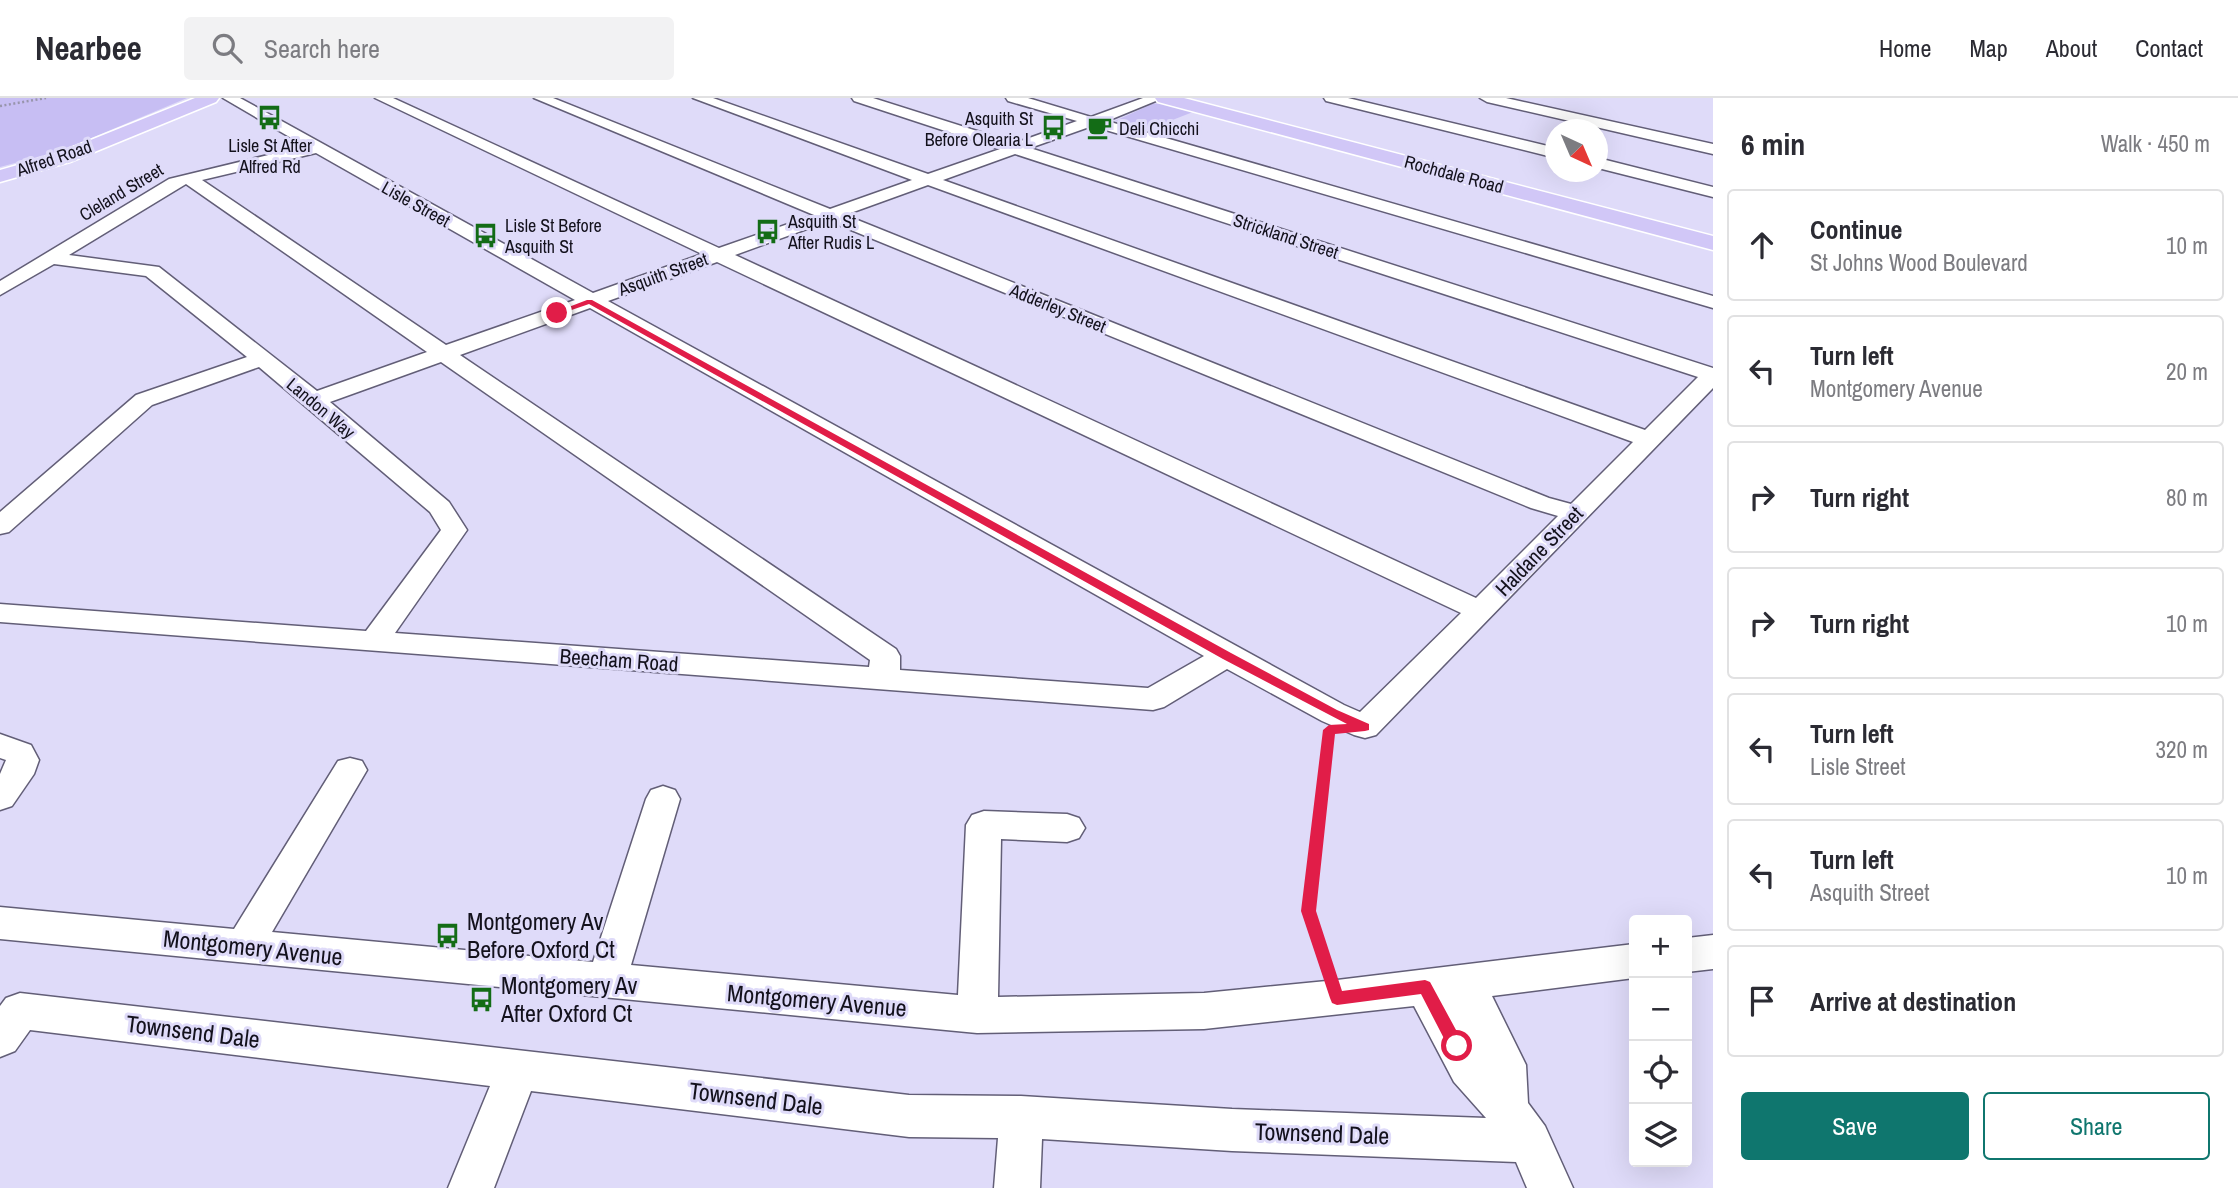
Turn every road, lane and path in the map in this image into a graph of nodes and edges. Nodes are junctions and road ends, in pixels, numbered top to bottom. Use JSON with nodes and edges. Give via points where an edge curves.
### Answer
{"nodes":[{"id":1,"x":46,"y":98,"type":"edge"},
{"id":2,"x":382,"y":98,"type":"edge"},
{"id":3,"x":541,"y":98,"type":"edge"},
{"id":4,"x":700,"y":98,"type":"edge"},
{"id":5,"x":859,"y":98,"type":"edge"},
{"id":6,"x":1013,"y":98,"type":"edge"},
{"id":7,"x":1141,"y":98,"type":"edge"},
{"id":8,"x":1156,"y":98,"type":"edge"},
{"id":9,"x":1164,"y":98,"type":"edge"},
{"id":10,"x":1331,"y":98,"type":"edge"},
{"id":11,"x":1487,"y":98,"type":"edge"},
{"id":12,"x":203,"y":99,"type":"edge"},
{"id":13,"x":1187,"y":101,"type":"edge"},
{"id":14,"x":235,"y":102,"type":"edge"},
{"id":15,"x":0,"y":106,"type":"edge"},
{"id":16,"x":1088,"y":120,"type":"junction"},
{"id":17,"x":316,"y":148,"type":"junction"},
{"id":18,"x":1012,"y":148,"type":"junction"},
{"id":19,"x":1713,"y":149,"type":"edge"},
{"id":20,"x":1545,"y":150,"type":"edge"},
{"id":21,"x":1608,"y":166,"type":"edge"},
{"id":22,"x":0,"y":176,"type":"edge"},
{"id":23,"x":189,"y":179,"type":"junction"},
{"id":24,"x":924,"y":179,"type":"junction"},
{"id":25,"x":1713,"y":192,"type":"edge"},
{"id":26,"x":826,"y":215,"type":"junction"},
{"id":27,"x":1713,"y":243,"type":"edge"},
{"id":28,"x":717,"y":255,"type":"junction"},
{"id":29,"x":52,"y":258,"type":"junction"},
{"id":30,"x":0,"y":289,"type":"edge"},
{"id":31,"x":590,"y":301,"type":"junction"},
{"id":32,"x":1713,"y":302,"type":"edge"},
{"id":33,"x":445,"y":353,"type":"junction"},
{"id":34,"x":262,"y":359,"type":"junction"},
{"id":35,"x":1713,"y":375,"type":"edge"},
{"id":36,"x":313,"y":400,"type":"junction"},
{"id":37,"x":1650,"y":440,"type":"junction"},
{"id":38,"x":1576,"y":513,"type":"junction"},
{"id":39,"x":0,"y":526,"type":"edge"},
{"id":40,"x":1480,"y":611,"type":"junction"},
{"id":41,"x":0,"y":612,"type":"edge"},
{"id":42,"x":374,"y":641,"type":"junction"},
{"id":43,"x":1227,"y":656,"type":"junction"},
{"id":44,"x":884,"y":680,"type":"junction"},
{"id":45,"x":1365,"y":727,"type":"junction"},
{"id":46,"x":0,"y":746,"type":"edge"},
{"id":47,"x":350,"y":770,"type":"dead end"},
{"id":48,"x":0,"y":797,"type":"edge"},
{"id":49,"x":663,"y":799,"type":"dead end"},
{"id":50,"x":1067,"y":828,"type":"dead end"},
{"id":51,"x":0,"y":923,"type":"edge"},
{"id":52,"x":244,"y":946,"type":"junction"},
{"id":53,"x":1713,"y":951,"type":"edge"},
{"id":54,"x":1692,"y":954,"type":"edge"},
{"id":55,"x":1629,"y":962,"type":"edge"},
{"id":56,"x":606,"y":981,"type":"junction"},
{"id":57,"x":1445,"y":985,"type":"junction"},
{"id":58,"x":1337,"y":998,"type":"junction"},
{"id":59,"x":977,"y":1015,"type":"junction"},
{"id":60,"x":0,"y":1038,"type":"edge"},
{"id":61,"x":518,"y":1070,"type":"junction"},
{"id":62,"x":1021,"y":1117,"type":"junction"},
{"id":63,"x":1518,"y":1126,"type":"junction"},
{"id":64,"x":471,"y":1188,"type":"edge"},
{"id":65,"x":1017,"y":1188,"type":"edge"},
{"id":66,"x":1550,"y":1188,"type":"edge"}],
"edges":[{"from":1,"to":15,"type":"path"},
{"from":2,"to":28,"type":"street"},
{"from":3,"to":26,"type":"street","name":"Adderley Street"},
{"from":4,"to":24,"type":"street"},
{"from":5,"to":18,"type":"street","name":"Strickland Street"},
{"from":6,"to":16,"type":"street"},
{"from":7,"to":16,"type":"street","name":"Asquith Street"},
{"from":8,"to":16,"type":"street","name":"Asquith Street"},
{"from":9,"to":13,"type":"main road","name":"Rochdale Road"},
{"from":10,"to":20,"type":"street"},
{"from":11,"to":19,"type":"street"},
{"from":12,"to":14,"type":"street","name":"Lisle Street"},
{"from":12,"to":22,"type":"main road","name":"Alfred Road","via":[[63,158]]},
{"from":13,"to":27,"type":"main road","name":"Rochdale Road"},
{"from":14,"to":17,"type":"street","name":"Lisle Street"},
{"from":16,"to":18,"type":"street","name":"Asquith Street"},
{"from":16,"to":32,"type":"street"},
{"from":17,"to":23,"type":"street","name":"Cleland Street"},
{"from":17,"to":31,"type":"street","name":"Lisle Street"},
{"from":18,"to":24,"type":"street","name":"Asquith Street"},
{"from":18,"to":35,"type":"street","name":"Strickland Street"},
{"from":21,"to":25,"type":"street"},
{"from":23,"to":29,"type":"street","name":"Cleland Street","via":[[175,182]]},
{"from":23,"to":33,"type":"street"},
{"from":24,"to":26,"type":"street","name":"Asquith Street"},
{"from":24,"to":37,"type":"street"},
{"from":26,"to":28,"type":"street","name":"Asquith Street"},
{"from":26,"to":38,"type":"street","name":"Adderley Street","via":[[1527,498]]},
{"from":28,"to":31,"type":"street","name":"Asquith Street"},
{"from":28,"to":40,"type":"street"},
{"from":29,"to":30,"type":"street","name":"Cleland Street"},
{"from":29,"to":34,"type":"street","name":"Landon Way","via":[[152,271]]},
{"from":31,"to":33,"type":"street","name":"Asquith Street"},
{"from":31,"to":43,"type":"street","name":"Lisle Street"},
{"from":33,"to":36,"type":"street","name":"Asquith Street"},
{"from":33,"to":44,"type":"street","via":[[885,656]]},
{"from":34,"to":36,"type":"street","name":"Landon Way"},
{"from":34,"to":39,"type":"street","via":[[144,400]]},
{"from":35,"to":37,"type":"street","name":"Haldane Street"},
{"from":36,"to":42,"type":"street","name":"Landon Way","via":[[440,508],[454,530]]},
{"from":37,"to":38,"type":"street","name":"Haldane Street"},
{"from":38,"to":40,"type":"street","name":"Haldane Street"},
{"from":40,"to":45,"type":"street","name":"Haldane Street"},
{"from":41,"to":42,"type":"street","name":"Beecham Road"},
{"from":42,"to":44,"type":"street","name":"Beecham Road"},
{"from":43,"to":44,"type":"street","name":"Beecham Road","via":[[1153,699]]},
{"from":43,"to":45,"type":"street","name":"Lisle Street"},
{"from":45,"to":58,"type":"path","via":[[1329,730],[1308,911]]},
{"from":46,"to":48,"type":"street","via":[[14,748],[23,760],[18,776]]},
{"from":47,"to":52,"type":"street"},
{"from":49,"to":56,"type":"street"},
{"from":50,"to":59,"type":"street","via":[[984,825]]},
{"from":51,"to":52,"type":"street","name":"Montgomery Avenue"},
{"from":52,"to":56,"type":"street","name":"Montgomery Avenue"},
{"from":53,"to":54,"type":"street"},
{"from":55,"to":57,"type":"street","name":"Montgomery Avenue"},
{"from":56,"to":59,"type":"street","name":"Montgomery Avenue"},
{"from":57,"to":58,"type":"street","name":"Montgomery Avenue"},
{"from":57,"to":63,"type":"street","via":[[1469,1068]]},
{"from":58,"to":59,"type":"street","name":"Montgomery Avenue","via":[[1204,1011]]},
{"from":60,"to":61,"type":"street","name":"Townsend Dale","via":[[20,1011]]},
{"from":61,"to":62,"type":"street","name":"Townsend Dale","via":[[909,1116]]},
{"from":61,"to":64,"type":"street"},
{"from":62,"to":63,"type":"street","name":"Townsend Dale","via":[[1232,1130]]},
{"from":62,"to":65,"type":"street"},
{"from":63,"to":66,"type":"street"}]}
